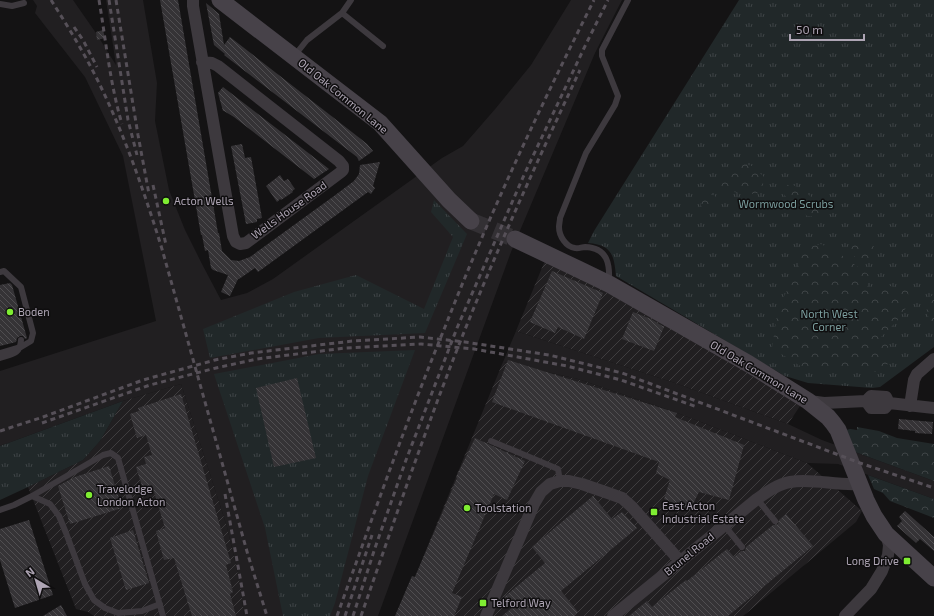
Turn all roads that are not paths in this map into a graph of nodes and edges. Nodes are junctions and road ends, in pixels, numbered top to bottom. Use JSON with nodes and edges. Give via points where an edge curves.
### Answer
{"nodes":[{"id":1,"x":193,"y":0,"type":"edge"},
{"id":2,"x":220,"y":0,"type":"edge"},
{"id":3,"x":351,"y":0,"type":"edge"},
{"id":4,"x":628,"y":0,"type":"edge"},
{"id":5,"x":24,"y":3,"type":"dead end"},
{"id":6,"x":0,"y":4,"type":"edge"},
{"id":7,"x":342,"y":13,"type":"junction"},
{"id":8,"x":383,"y":46,"type":"dead end"},
{"id":9,"x":294,"y":57,"type":"junction"},
{"id":10,"x":202,"y":62,"type":"junction"},
{"id":11,"x":471,"y":221,"type":"tunnel mouth"},
{"id":12,"x":514,"y":239,"type":"tunnel mouth"},
{"id":13,"x":0,"y":272,"type":"edge"},
{"id":14,"x":609,"y":284,"type":"junction"},
{"id":15,"x":21,"y":344,"type":"junction"},
{"id":16,"x":0,"y":353,"type":"edge"},
{"id":17,"x":0,"y":358,"type":"edge"},
{"id":18,"x":934,"y":359,"type":"edge"},
{"id":19,"x":808,"y":401,"type":"junction"},
{"id":20,"x":910,"y":406,"type":"junction"},
{"id":21,"x":934,"y":408,"type":"edge"},
{"id":22,"x":492,"y":441,"type":"dead end"},
{"id":23,"x":560,"y":481,"type":"junction"},
{"id":24,"x":860,"y":484,"type":"junction"},
{"id":25,"x":32,"y":496,"type":"junction"},
{"id":26,"x":756,"y":499,"type":"junction"},
{"id":27,"x":0,"y":510,"type":"edge"},
{"id":28,"x":775,"y":521,"type":"dead end"},
{"id":29,"x":724,"y":525,"type":"junction"},
{"id":30,"x":886,"y":534,"type":"junction"},
{"id":31,"x":742,"y":547,"type":"dead end"},
{"id":32,"x":680,"y":561,"type":"junction"},
{"id":33,"x":934,"y":578,"type":"edge"},
{"id":34,"x":160,"y":604,"type":"junction"},
{"id":35,"x":163,"y":616,"type":"edge"},
{"id":36,"x":486,"y":616,"type":"edge"},
{"id":37,"x":613,"y":616,"type":"edge"},
{"id":38,"x":845,"y":616,"type":"edge"}],
"edges":[{"from":1,"to":10,"type":"street","name":"Wells House Road"},
{"from":2,"to":9,"type":"street","name":"Old Oak Common Lane"},
{"from":3,"to":7,"type":"lane"},
{"from":4,"to":14,"type":"lane","via":[[602,50],[618,96],[616,105],[586,153],[560,218],[559,227],[569,246],[586,247],[602,253],[609,264]]},
{"from":5,"to":6,"type":"lane","via":[[12,6]]},
{"from":7,"to":8,"type":"lane"},
{"from":7,"to":9,"type":"lane","via":[[306,40]]},
{"from":9,"to":11,"type":"street","name":"Old Oak Common Lane","via":[[380,123]]},
{"from":10,"to":10,"type":"street","name":"Wells House Road","via":[[233,236],[236,242],[242,244],[341,172],[343,166],[218,66]]},
{"from":12,"to":14,"type":"street","name":"Old Oak Common Lane"},
{"from":13,"to":15,"type":"lane","via":[[4,271],[21,287],[34,333],[31,341]]},
{"from":14,"to":19,"type":"street","name":"Old Oak Common Lane"},
{"from":15,"to":16,"type":"lane"},
{"from":15,"to":17,"type":"lane","via":[[16,353]]},
{"from":18,"to":20,"type":"street","via":[[917,374]]},
{"from":19,"to":20,"type":"street","via":[[866,401],[872,408],[885,408],[889,403]]},
{"from":19,"to":24,"type":"street","name":"Old Oak Common Lane","via":[[834,423]]},
{"from":20,"to":21,"type":"street"},
{"from":22,"to":23,"type":"lane","via":[[558,469]]},
{"from":23,"to":32,"type":"street","via":[[582,484],[622,498]]},
{"from":23,"to":36,"type":"street","via":[[550,484],[541,492],[534,504]]},
{"from":24,"to":26,"type":"street","name":"Brunel Road","via":[[808,480],[789,482]]},
{"from":24,"to":30,"type":"street","name":"Old Oak Common Lane","via":[[874,516]]},
{"from":25,"to":27,"type":"lane"},
{"from":25,"to":34,"type":"lane","via":[[50,504],[59,516],[85,584],[94,600],[118,613],[142,611]]},
{"from":25,"to":34,"type":"lane","via":[[103,455],[111,453],[118,458]]},
{"from":26,"to":28,"type":"lane"},
{"from":26,"to":29,"type":"street","name":"Brunel Road"},
{"from":29,"to":31,"type":"lane"},
{"from":29,"to":32,"type":"street","name":"Brunel Road"},
{"from":30,"to":33,"type":"street","name":"Old Oak Common Lane"},
{"from":30,"to":38,"type":"street","via":[[888,555],[882,571],[871,589]]},
{"from":32,"to":37,"type":"street","name":"Brunel Road"},
{"from":34,"to":35,"type":"lane"}]}
